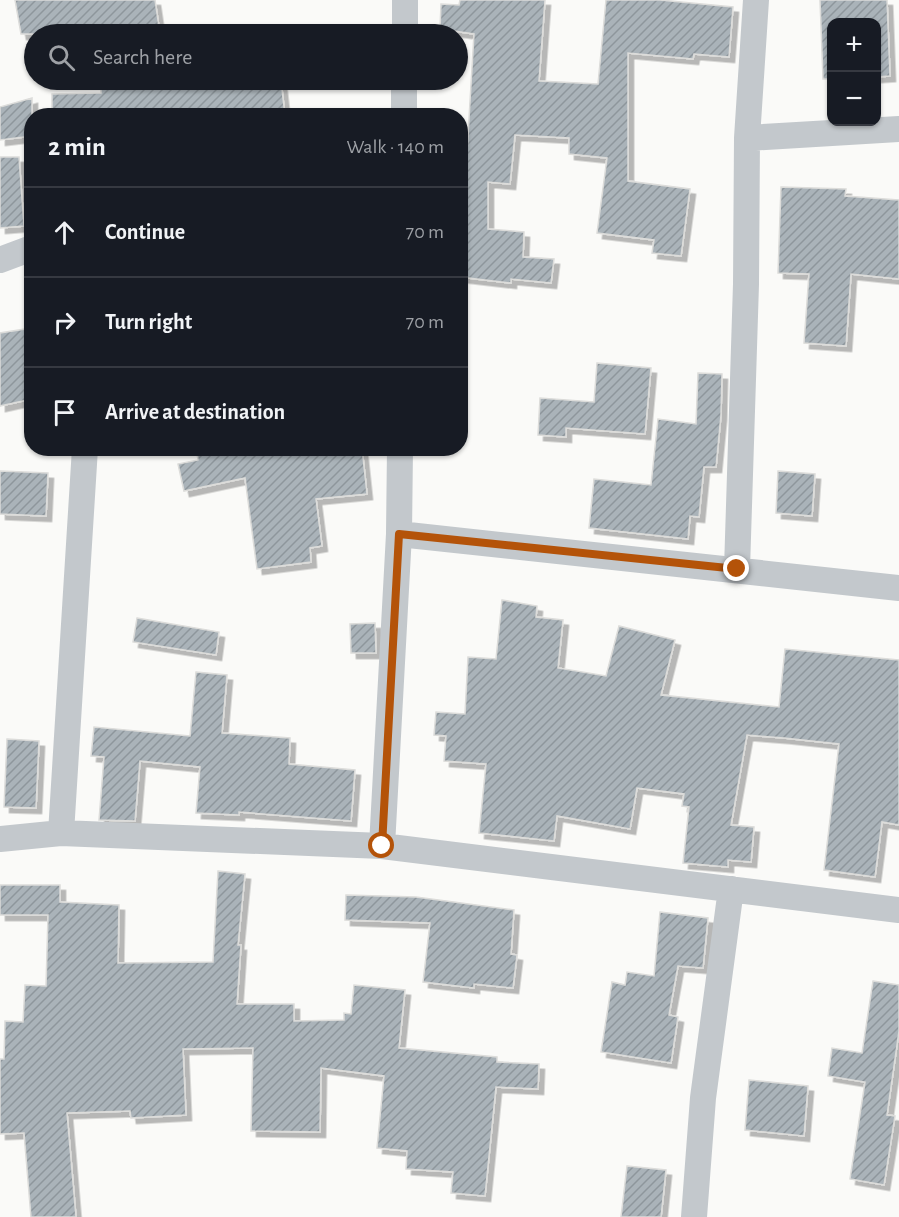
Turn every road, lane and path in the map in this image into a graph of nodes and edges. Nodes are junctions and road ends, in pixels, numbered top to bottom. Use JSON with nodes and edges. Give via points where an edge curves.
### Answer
{"nodes":[{"id":1,"x":405,"y":0,"type":"edge"},
{"id":2,"x":756,"y":0,"type":"edge"},
{"id":3,"x":405,"y":24,"type":"edge"},
{"id":4,"x":404,"y":90,"type":"edge"},
{"id":5,"x":404,"y":108,"type":"edge"},
{"id":6,"x":899,"y":129,"type":"edge"},
{"id":7,"x":747,"y":138,"type":"junction"},
{"id":8,"x":24,"y":251,"type":"edge"},
{"id":9,"x":0,"y":260,"type":"edge"},
{"id":10,"x":85,"y":456,"type":"edge"},
{"id":11,"x":400,"y":456,"type":"edge"},
{"id":12,"x":399,"y":534,"type":"junction"},
{"id":13,"x":737,"y":569,"type":"junction"},
{"id":14,"x":899,"y":588,"type":"edge"},
{"id":15,"x":62,"y":833,"type":"junction"},
{"id":16,"x":0,"y":839,"type":"edge"},
{"id":17,"x":382,"y":846,"type":"junction"},
{"id":18,"x":731,"y":889,"type":"junction"},
{"id":19,"x":899,"y":910,"type":"edge"},
{"id":20,"x":694,"y":1217,"type":"edge"}],
"edges":[{"from":1,"to":3,"type":"street"},
{"from":2,"to":7,"type":"street"},
{"from":4,"to":5,"type":"street"},
{"from":6,"to":7,"type":"street"},
{"from":7,"to":13,"type":"street","via":[[747,284]]},
{"from":8,"to":9,"type":"street"},
{"from":10,"to":15,"type":"street"},
{"from":11,"to":12,"type":"street"},
{"from":12,"to":13,"type":"street"},
{"from":12,"to":17,"type":"street"},
{"from":13,"to":14,"type":"street"},
{"from":15,"to":16,"type":"street"},
{"from":15,"to":17,"type":"street"},
{"from":17,"to":18,"type":"street"},
{"from":18,"to":19,"type":"street"},
{"from":18,"to":20,"type":"street","via":[[703,1098]]}]}
